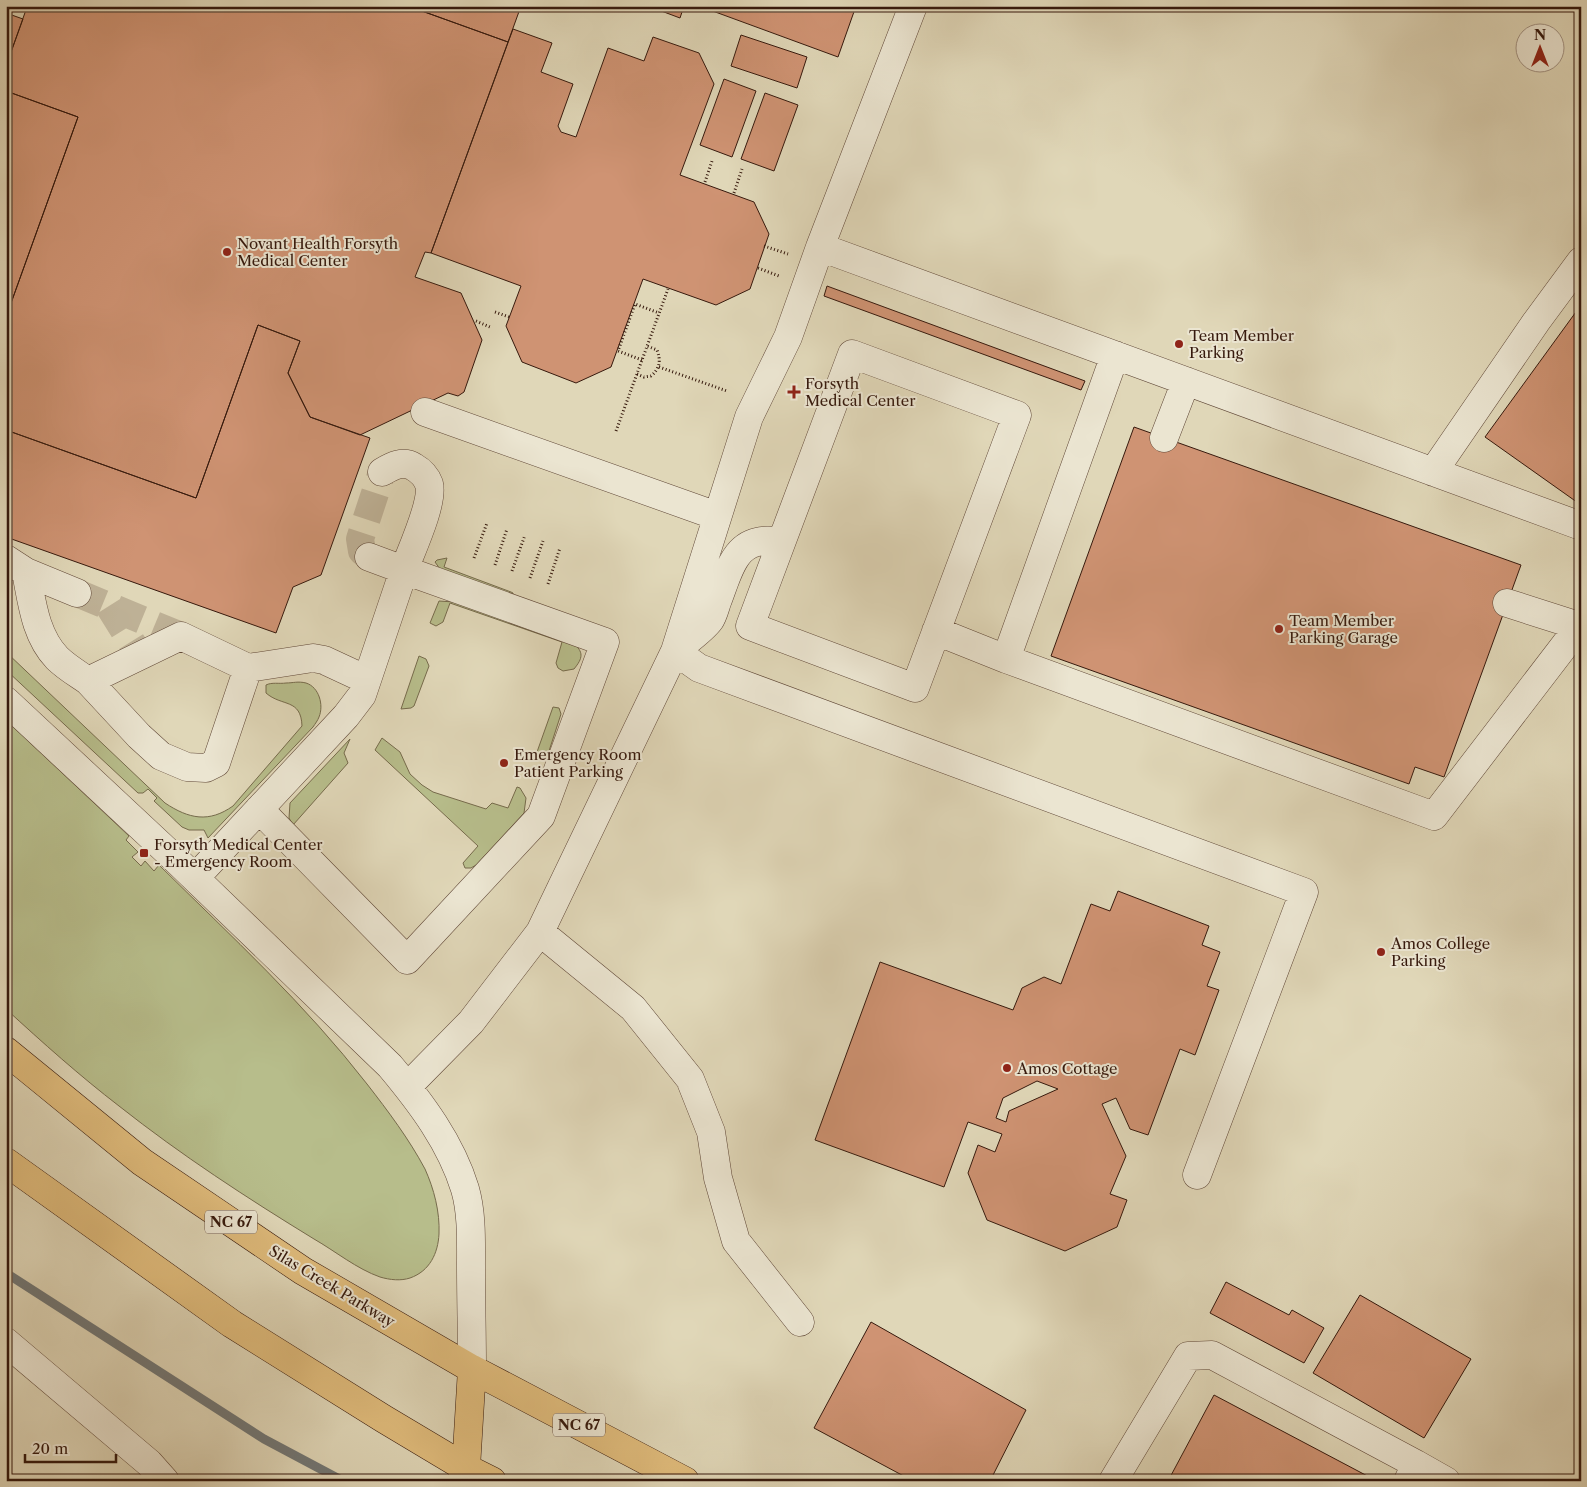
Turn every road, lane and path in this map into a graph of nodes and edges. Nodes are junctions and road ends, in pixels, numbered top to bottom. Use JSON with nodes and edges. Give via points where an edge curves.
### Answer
{"nodes":[{"id":1,"x":912,"y":6,"type":"edge"},
{"id":2,"x":712,"y":161,"type":"dead end"},
{"id":3,"x":742,"y":169,"type":"dead end"},
{"id":4,"x":705,"y":182,"type":"dead end"},
{"id":5,"x":734,"y":193,"type":"dead end"},
{"id":6,"x":764,"y":246,"type":"dead end"},
{"id":7,"x":820,"y":247,"type":"junction"},
{"id":8,"x":790,"y":254,"type":"dead end"},
{"id":9,"x":1581,"y":261,"type":"edge"},
{"id":10,"x":758,"y":268,"type":"dead end"},
{"id":11,"x":782,"y":277,"type":"dead end"},
{"id":12,"x":668,"y":289,"type":"dead end"},
{"id":13,"x":494,"y":312,"type":"dead end"},
{"id":14,"x":659,"y":313,"type":"junction"},
{"id":15,"x":509,"y":317,"type":"dead end"},
{"id":16,"x":476,"y":321,"type":"dead end"},
{"id":17,"x":490,"y":327,"type":"dead end"},
{"id":18,"x":647,"y":346,"type":"junction"},
{"id":19,"x":1115,"y":355,"type":"junction"},
{"id":20,"x":642,"y":360,"type":"junction"},
{"id":21,"x":659,"y":367,"type":"junction"},
{"id":22,"x":636,"y":374,"type":"junction"},
{"id":23,"x":1186,"y":381,"type":"junction"},
{"id":24,"x":726,"y":392,"type":"dead end"},
{"id":25,"x":425,"y":412,"type":"dead end"},
{"id":26,"x":616,"y":431,"type":"dead end"},
{"id":27,"x":1164,"y":438,"type":"dead end"},
{"id":28,"x":382,"y":472,"type":"dead end"},
{"id":29,"x":1433,"y":472,"type":"junction"},
{"id":30,"x":717,"y":516,"type":"junction"},
{"id":31,"x":487,"y":523,"type":"dead end"},
{"id":32,"x":1581,"y":526,"type":"edge"},
{"id":33,"x":507,"y":529,"type":"dead end"},
{"id":34,"x":525,"y":535,"type":"dead end"},
{"id":35,"x":543,"y":542,"type":"dead end"},
{"id":36,"x":781,"y":542,"type":"junction"},
{"id":37,"x":560,"y":548,"type":"dead end"},
{"id":38,"x":369,"y":557,"type":"dead end"},
{"id":39,"x":474,"y":558,"type":"dead end"},
{"id":40,"x":16,"y":565,"type":"edge"},
{"id":41,"x":494,"y":565,"type":"dead end"},
{"id":42,"x":404,"y":570,"type":"junction"},
{"id":43,"x":512,"y":572,"type":"dead end"},
{"id":44,"x":530,"y":578,"type":"dead end"},
{"id":45,"x":548,"y":584,"type":"dead end"},
{"id":46,"x":77,"y":593,"type":"tunnel mouth"},
{"id":47,"x":1507,"y":603,"type":"dead end"},
{"id":48,"x":1580,"y":625,"type":"edge"},
{"id":49,"x":936,"y":632,"type":"junction"},
{"id":50,"x":674,"y":651,"type":"junction"},
{"id":51,"x":1006,"y":659,"type":"junction"},
{"id":52,"x":248,"y":668,"type":"junction"},
{"id":53,"x":367,"y":680,"type":"junction"},
{"id":54,"x":88,"y":681,"type":"junction"},
{"id":55,"x":6,"y":701,"type":"edge"},
{"id":56,"x":259,"y":809,"type":"junction"},
{"id":57,"x":195,"y":878,"type":"junction"},
{"id":58,"x":540,"y":932,"type":"junction"},
{"id":59,"x":6,"y":1051,"type":"edge"},
{"id":60,"x":407,"y":1086,"type":"junction"},
{"id":61,"x":6,"y":1162,"type":"edge"},
{"id":62,"x":1197,"y":1176,"type":"dead end"},
{"id":63,"x":800,"y":1322,"type":"dead end"},
{"id":64,"x":6,"y":1342,"type":"edge"},
{"id":65,"x":472,"y":1369,"type":"junction"},
{"id":66,"x":1412,"y":1472,"type":"edge"},
{"id":67,"x":466,"y":1477,"type":"edge"},
{"id":68,"x":165,"y":1481,"type":"edge"},
{"id":69,"x":492,"y":1481,"type":"edge"},
{"id":70,"x":685,"y":1481,"type":"edge"},
{"id":71,"x":1113,"y":1481,"type":"edge"},
{"id":72,"x":1446,"y":1481,"type":"edge"}],
"edges":[{"from":1,"to":7,"type":"lane"},
{"from":2,"to":4,"type":"path"},
{"from":3,"to":5,"type":"path"},
{"from":6,"to":8,"type":"path"},
{"from":7,"to":19,"type":"lane"},
{"from":7,"to":30,"type":"lane","via":[[788,337],[781,377],[755,451],[744,478]]},
{"from":9,"to":29,"type":"lane"},
{"from":10,"to":11,"type":"path"},
{"from":12,"to":14,"type":"path"},
{"from":13,"to":15,"type":"path"},
{"from":14,"to":18,"type":"path"},
{"from":14,"to":20,"type":"path","via":[[635,304],[618,351]]},
{"from":16,"to":17,"type":"path"},
{"from":18,"to":20,"type":"path"},
{"from":18,"to":21,"type":"path","via":[[657,350]]},
{"from":19,"to":23,"type":"lane"},
{"from":19,"to":51,"type":"lane"},
{"from":20,"to":22,"type":"path"},
{"from":21,"to":22,"type":"path","via":[[651,376]]},
{"from":21,"to":24,"type":"path"},
{"from":22,"to":26,"type":"path"},
{"from":23,"to":27,"type":"lane"},
{"from":23,"to":29,"type":"lane"},
{"from":25,"to":30,"type":"lane"},
{"from":28,"to":42,"type":"lane","via":[[394,464],[410,464],[422,472],[429,486],[428,504]]},
{"from":29,"to":32,"type":"lane"},
{"from":30,"to":50,"type":"lane"},
{"from":31,"to":39,"type":"path"},
{"from":33,"to":41,"type":"path"},
{"from":34,"to":43,"type":"path"},
{"from":35,"to":44,"type":"path"},
{"from":36,"to":49,"type":"lane","via":[[750,626],[915,688]]},
{"from":36,"to":49,"type":"lane","via":[[852,354],[1017,415]]},
{"from":36,"to":50,"type":"lane","via":[[756,542],[736,556],[710,620]]},
{"from":37,"to":45,"type":"path"},
{"from":38,"to":42,"type":"lane"},
{"from":40,"to":46,"type":"lane"},
{"from":40,"to":54,"type":"lane","via":[[45,643],[58,659]]},
{"from":42,"to":53,"type":"lane"},
{"from":42,"to":56,"type":"lane","via":[[605,642],[541,816],[407,960]]},
{"from":47,"to":48,"type":"lane"},
{"from":48,"to":51,"type":"lane","via":[[1434,816]]},
{"from":49,"to":51,"type":"lane"},
{"from":50,"to":58,"type":"lane"},
{"from":50,"to":62,"type":"lane","via":[[699,668],[1304,892]]},
{"from":52,"to":53,"type":"lane","via":[[313,658]]},
{"from":52,"to":54,"type":"lane","via":[[181,636]]},
{"from":52,"to":54,"type":"lane","via":[[216,763],[206,768],[188,767],[162,756]]},
{"from":53,"to":56,"type":"lane","via":[[362,694],[346,716]]},
{"from":55,"to":57,"type":"lane"},
{"from":56,"to":57,"type":"lane"},
{"from":57,"to":60,"type":"lane"},
{"from":58,"to":60,"type":"lane","via":[[471,1022]]},
{"from":58,"to":63,"type":"lane","via":[[633,1008],[690,1079],[711,1132],[718,1178],[736,1241]]},
{"from":59,"to":65,"type":"main road","name":"Silas Creek Parkway","number":"NC 67","via":[[142,1162],[303,1271]]},
{"from":60,"to":65,"type":"lane","via":[[453,1157],[466,1191],[471,1230]]},
{"from":61,"to":67,"type":"main road","via":[[232,1324]]},
{"from":64,"to":68,"type":"lane","via":[[150,1463]]},
{"from":65,"to":67,"type":"main road"},
{"from":65,"to":70,"type":"main road","name":"Silas Creek Parkway","number":"NC 67"},
{"from":66,"to":71,"type":"lane","via":[[1212,1355],[1188,1356]]},
{"from":66,"to":72,"type":"lane"},
{"from":67,"to":69,"type":"main road"}]}
